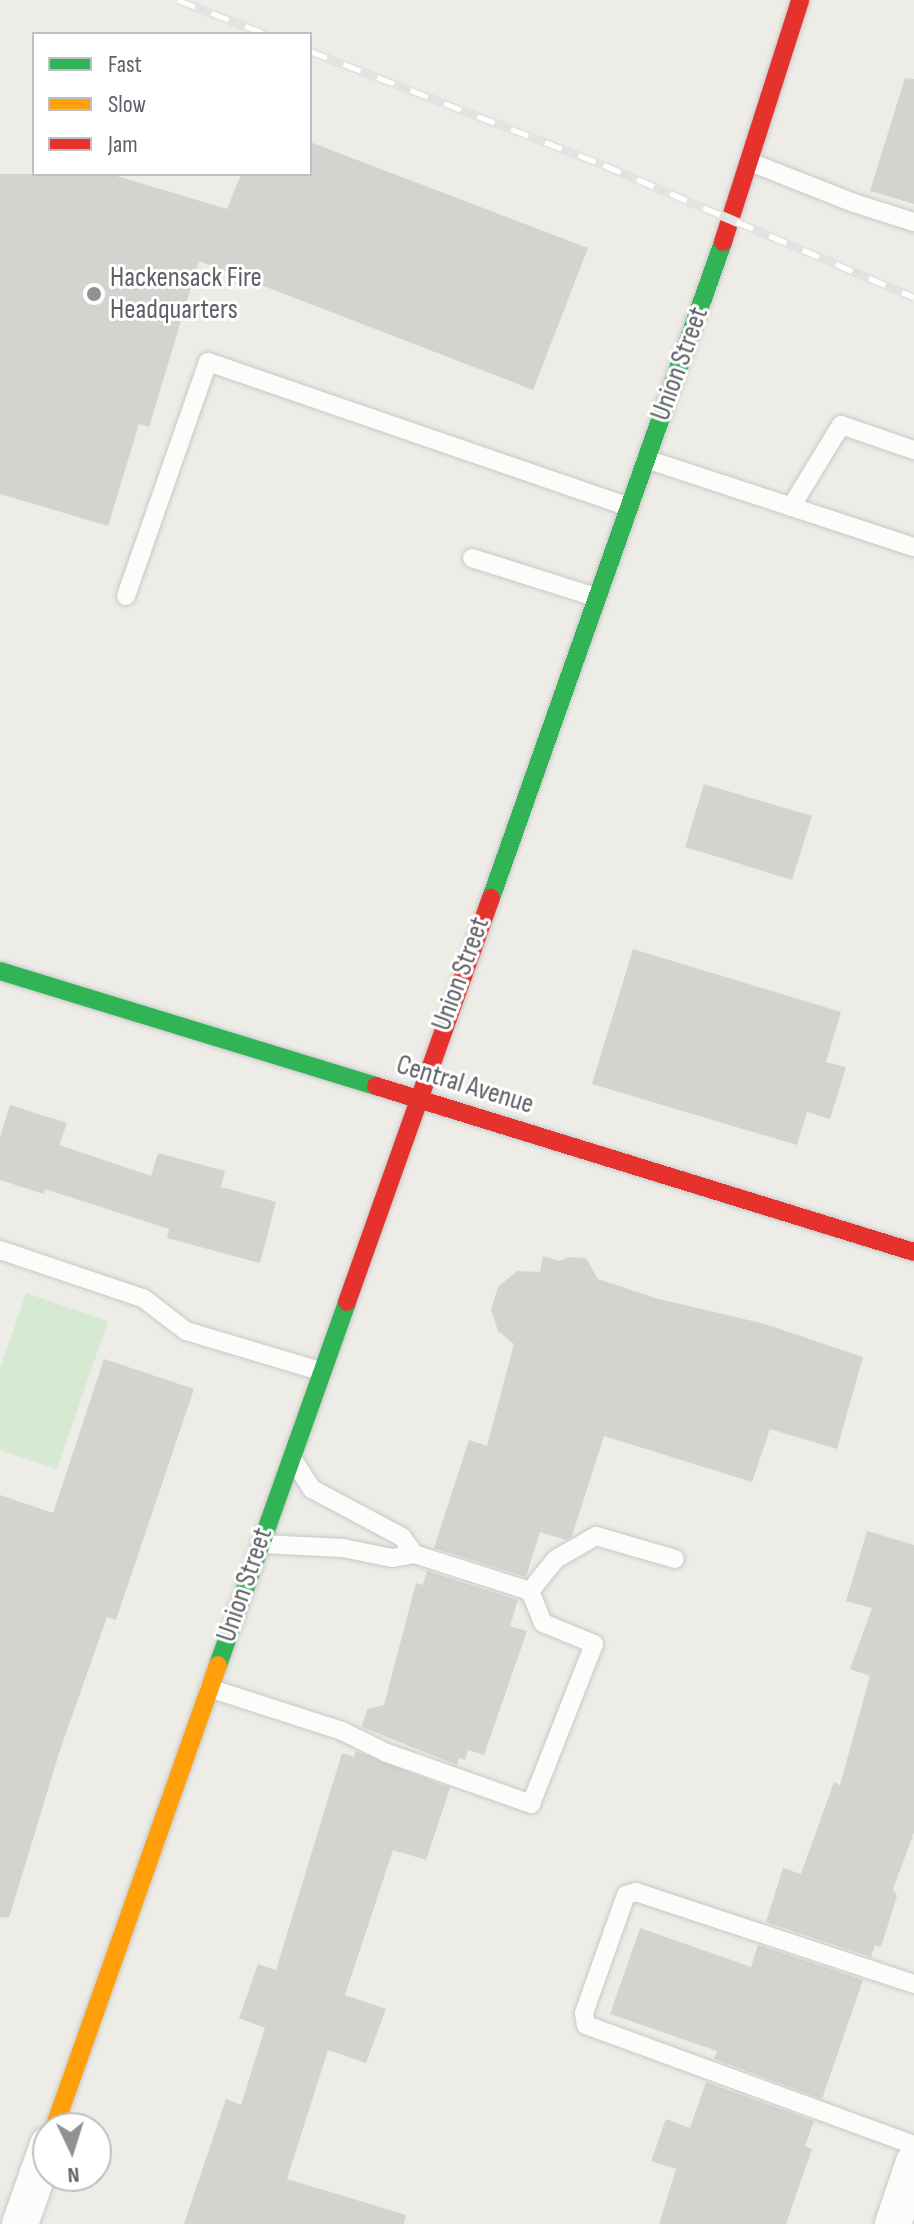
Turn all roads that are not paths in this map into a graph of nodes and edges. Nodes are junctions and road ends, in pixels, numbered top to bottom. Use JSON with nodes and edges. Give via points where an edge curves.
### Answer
{"nodes":[{"id":1,"x":800,"y":0,"type":"edge"},
{"id":2,"x":750,"y":162,"type":"junction"},
{"id":3,"x":914,"y":222,"type":"edge"},
{"id":4,"x":914,"y":450,"type":"edge"},
{"id":5,"x":646,"y":459,"type":"junction"},
{"id":6,"x":629,"y":507,"type":"junction"},
{"id":7,"x":791,"y":507,"type":"junction"},
{"id":8,"x":914,"y":547,"type":"edge"},
{"id":9,"x":472,"y":558,"type":"dead end"},
{"id":10,"x":126,"y":596,"type":"dead end"},
{"id":11,"x":596,"y":597,"type":"junction"},
{"id":12,"x":0,"y":971,"type":"edge"},
{"id":13,"x":416,"y":1099,"type":"junction"},
{"id":14,"x":0,"y":1250,"type":"edge"},
{"id":15,"x":914,"y":1252,"type":"edge"},
{"id":16,"x":320,"y":1371,"type":"junction"},
{"id":17,"x":290,"y":1457,"type":"junction"},
{"id":18,"x":259,"y":1544,"type":"junction"},
{"id":19,"x":414,"y":1554,"type":"junction"},
{"id":20,"x":675,"y":1559,"type":"dead end"},
{"id":21,"x":530,"y":1591,"type":"junction"},
{"id":22,"x":209,"y":1688,"type":"junction"},
{"id":23,"x":914,"y":1984,"type":"edge"},
{"id":24,"x":60,"y":2112,"type":"edge"},
{"id":25,"x":914,"y":2145,"type":"edge"},
{"id":26,"x":914,"y":2162,"type":"edge"},
{"id":27,"x":32,"y":2190,"type":"edge"},
{"id":28,"x":0,"y":2221,"type":"edge"},
{"id":29,"x":7,"y":2224,"type":"edge"},
{"id":30,"x":20,"y":2224,"type":"edge"},
{"id":31,"x":893,"y":2224,"type":"edge"}],
"edges":[{"from":1,"to":2,"type":"street","name":"Union Street"},
{"from":2,"to":3,"type":"lane"},
{"from":2,"to":5,"type":"street","name":"Union Street"},
{"from":4,"to":7,"type":"lane","via":[[841,425]]},
{"from":5,"to":6,"type":"street","name":"Union Street"},
{"from":5,"to":7,"type":"lane"},
{"from":6,"to":10,"type":"lane","via":[[208,362]]},
{"from":6,"to":11,"type":"street","name":"Union Street"},
{"from":7,"to":8,"type":"lane"},
{"from":9,"to":11,"type":"lane"},
{"from":11,"to":13,"type":"street","name":"Union Street"},
{"from":12,"to":13,"type":"street","name":"Central Avenue"},
{"from":13,"to":15,"type":"street","name":"Central Avenue"},
{"from":13,"to":16,"type":"street","name":"Union Street"},
{"from":14,"to":16,"type":"lane","via":[[143,1298],[186,1331]]},
{"from":16,"to":17,"type":"street","name":"Union Street"},
{"from":17,"to":18,"type":"street","name":"Union Street"},
{"from":17,"to":19,"type":"lane","via":[[312,1489],[402,1537]]},
{"from":18,"to":19,"type":"lane","via":[[343,1548],[392,1558]]},
{"from":18,"to":22,"type":"street","name":"Union Street"},
{"from":19,"to":21,"type":"lane"},
{"from":20,"to":21,"type":"lane","via":[[596,1536],[556,1559]]},
{"from":21,"to":22,"type":"lane","via":[[543,1623],[594,1644],[531,1804],[387,1753],[342,1731]]},
{"from":22,"to":24,"type":"street","name":"Union Street"},
{"from":23,"to":25,"type":"lane","via":[[636,1892],[626,1895],[584,2013],[586,2025]]},
{"from":26,"to":31,"type":"street"},
{"from":27,"to":30,"type":"street"},
{"from":28,"to":29,"type":"street"}]}
